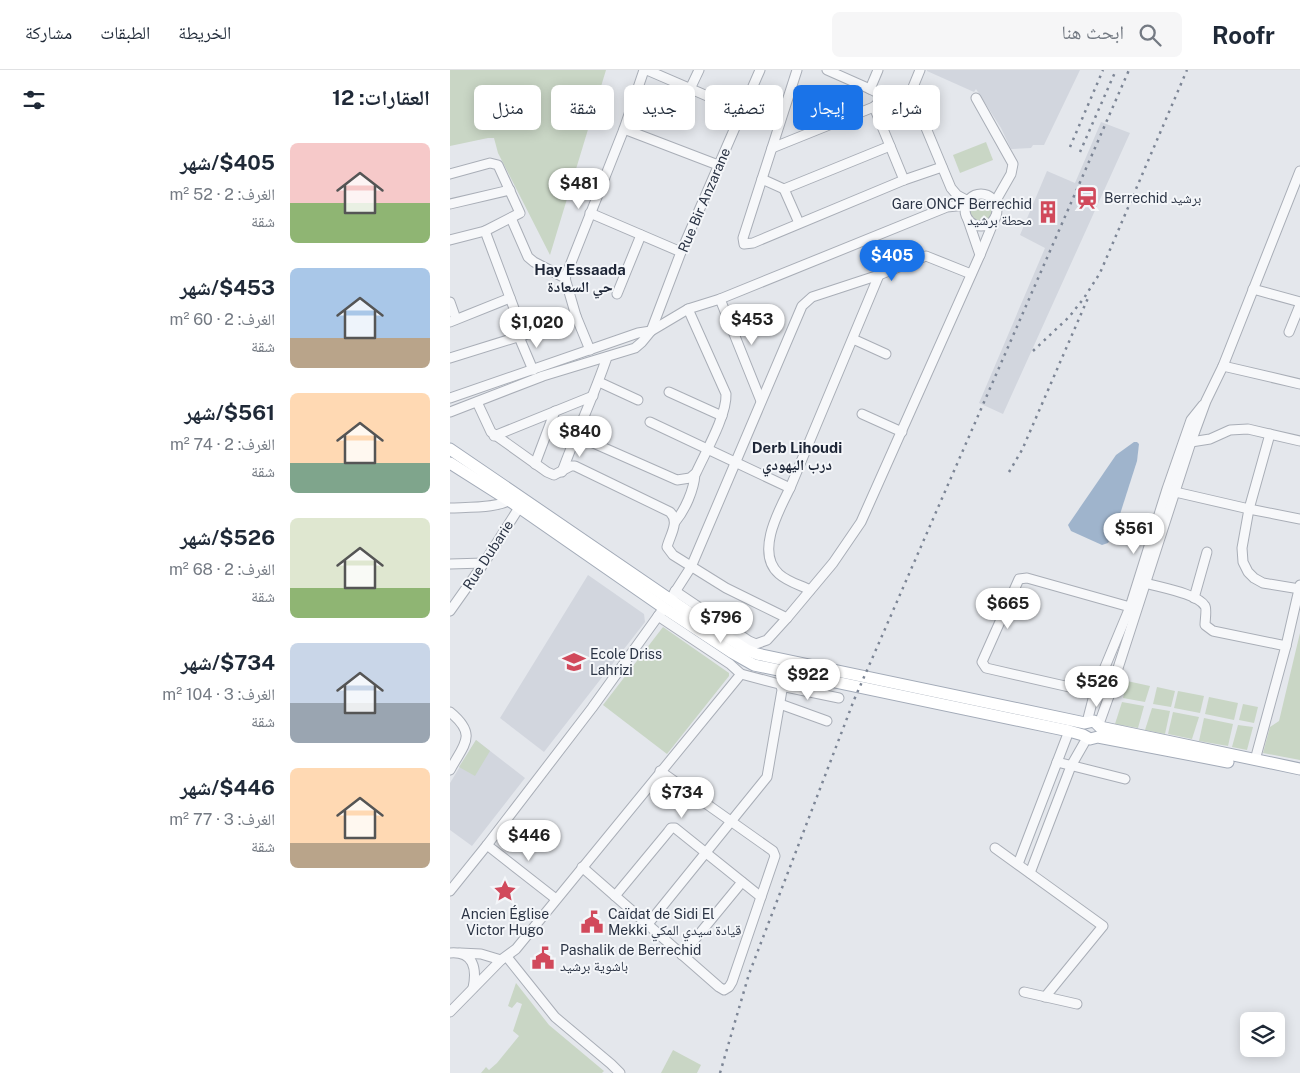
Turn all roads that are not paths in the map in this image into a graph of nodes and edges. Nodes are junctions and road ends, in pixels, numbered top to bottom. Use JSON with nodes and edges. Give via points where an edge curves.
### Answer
{"nodes":[{"id":1,"x":646,"y":70,"type":"edge"},
{"id":2,"x":699,"y":70,"type":"edge"},
{"id":3,"x":760,"y":70,"type":"edge"},
{"id":4,"x":797,"y":70,"type":"edge"},
{"id":5,"x":827,"y":70,"type":"edge"},
{"id":6,"x":878,"y":70,"type":"edge"},
{"id":7,"x":920,"y":70,"type":"edge"},
{"id":8,"x":839,"y":72,"type":"edge"},
{"id":9,"x":640,"y":85,"type":"edge"},
{"id":10,"x":681,"y":85,"type":"edge"},
{"id":11,"x":692,"y":85,"type":"edge"},
{"id":12,"x":753,"y":85,"type":"edge"},
{"id":13,"x":914,"y":85,"type":"edge"},
{"id":14,"x":870,"y":88,"type":"junction"},
{"id":15,"x":873,"y":90,"type":"edge"},
{"id":16,"x":976,"y":98,"type":"dead end"},
{"id":17,"x":873,"y":107,"type":"edge"},
{"id":18,"x":624,"y":129,"type":"edge"},
{"id":19,"x":627,"y":130,"type":"edge"},
{"id":20,"x":734,"y":130,"type":"edge"},
{"id":21,"x":883,"y":130,"type":"edge"},
{"id":22,"x":927,"y":130,"type":"edge"},
{"id":23,"x":890,"y":146,"type":"junction"},
{"id":24,"x":772,"y":148,"type":"junction"},
{"id":25,"x":718,"y":165,"type":"junction"},
{"id":26,"x":942,"y":167,"type":"junction"},
{"id":27,"x":1300,"y":171,"type":"edge"},
{"id":28,"x":450,"y":174,"type":"edge"},
{"id":29,"x":762,"y":180,"type":"junction"},
{"id":30,"x":904,"y":180,"type":"junction"},
{"id":31,"x":784,"y":189,"type":"junction"},
{"id":32,"x":510,"y":190,"type":"junction"},
{"id":33,"x":995,"y":202,"type":"junction"},
{"id":34,"x":967,"y":203,"type":"junction"},
{"id":35,"x":450,"y":204,"type":"edge"},
{"id":36,"x":590,"y":213,"type":"junction"},
{"id":37,"x":516,"y":216,"type":"junction"},
{"id":38,"x":967,"y":216,"type":"junction"},
{"id":39,"x":996,"y":216,"type":"junction"},
{"id":40,"x":799,"y":223,"type":"junction"},
{"id":41,"x":485,"y":231,"type":"junction"},
{"id":42,"x":642,"y":235,"type":"junction"},
{"id":43,"x":450,"y":240,"type":"edge"},
{"id":44,"x":681,"y":252,"type":"junction"},
{"id":45,"x":980,"y":255,"type":"junction"},
{"id":46,"x":971,"y":274,"type":"junction"},
{"id":47,"x":879,"y":275,"type":"junction"},
{"id":48,"x":565,"y":278,"type":"junction"},
{"id":49,"x":1253,"y":289,"type":"junction"},
{"id":50,"x":617,"y":294,"type":"dead end"},
{"id":51,"x":510,"y":298,"type":"junction"},
{"id":52,"x":720,"y":299,"type":"junction"},
{"id":53,"x":450,"y":302,"type":"edge"},
{"id":54,"x":1300,"y":303,"type":"edge"},
{"id":55,"x":688,"y":309,"type":"junction"},
{"id":56,"x":576,"y":316,"type":"junction"},
{"id":57,"x":453,"y":321,"type":"edge"},
{"id":58,"x":650,"y":331,"type":"junction"},
{"id":59,"x":1289,"y":332,"type":"dead end"},
{"id":60,"x":522,"y":336,"type":"junction"},
{"id":61,"x":853,"y":339,"type":"junction"},
{"id":62,"x":590,"y":350,"type":"junction"},
{"id":63,"x":886,"y":354,"type":"dead end"},
{"id":64,"x":607,"y":357,"type":"junction"},
{"id":65,"x":450,"y":358,"type":"edge"},
{"id":66,"x":1223,"y":366,"type":"junction"},
{"id":67,"x":533,"y":370,"type":"junction"},
{"id":68,"x":599,"y":382,"type":"junction"},
{"id":69,"x":1300,"y":384,"type":"edge"},
{"id":70,"x":669,"y":392,"type":"dead end"},
{"id":71,"x":593,"y":396,"type":"junction"},
{"id":72,"x":450,"y":398,"type":"edge"},
{"id":73,"x":638,"y":400,"type":"dead end"},
{"id":74,"x":761,"y":401,"type":"junction"},
{"id":75,"x":1206,"y":401,"type":"junction"},
{"id":76,"x":477,"y":402,"type":"junction"},
{"id":77,"x":555,"y":411,"type":"junction"},
{"id":78,"x":450,"y":412,"type":"edge"},
{"id":79,"x":862,"y":414,"type":"dead end"},
{"id":80,"x":722,"y":416,"type":"junction"},
{"id":81,"x":650,"y":422,"type":"dead end"},
{"id":82,"x":902,"y":432,"type":"junction"},
{"id":83,"x":1270,"y":434,"type":"junction"},
{"id":84,"x":575,"y":435,"type":"junction"},
{"id":85,"x":494,"y":436,"type":"junction"},
{"id":86,"x":1300,"y":441,"type":"edge"},
{"id":87,"x":1191,"y":442,"type":"junction"},
{"id":88,"x":450,"y":448,"type":"edge"},
{"id":89,"x":706,"y":450,"type":"junction"},
{"id":90,"x":735,"y":462,"type":"junction"},
{"id":91,"x":450,"y":464,"type":"edge"},
{"id":92,"x":534,"y":464,"type":"junction"},
{"id":93,"x":562,"y":472,"type":"junction"},
{"id":94,"x":695,"y":474,"type":"junction"},
{"id":95,"x":790,"y":488,"type":"junction"},
{"id":96,"x":1171,"y":491,"type":"junction"},
{"id":97,"x":518,"y":500,"type":"junction"},
{"id":98,"x":450,"y":508,"type":"edge"},
{"id":99,"x":1249,"y":509,"type":"junction"},
{"id":100,"x":1300,"y":519,"type":"edge"},
{"id":101,"x":675,"y":522,"type":"junction"},
{"id":102,"x":1207,"y":552,"type":"dead end"},
{"id":103,"x":484,"y":563,"type":"junction"},
{"id":104,"x":450,"y":564,"type":"edge"},
{"id":105,"x":691,"y":567,"type":"junction"},
{"id":106,"x":1142,"y":582,"type":"junction"},
{"id":107,"x":1300,"y":586,"type":"edge"},
{"id":108,"x":1300,"y":589,"type":"edge"},
{"id":109,"x":810,"y":590,"type":"junction"},
{"id":110,"x":1194,"y":598,"type":"junction"},
{"id":111,"x":667,"y":604,"type":"junction"},
{"id":112,"x":1130,"y":607,"type":"junction"},
{"id":113,"x":450,"y":611,"type":"edge"},
{"id":114,"x":787,"y":618,"type":"junction"},
{"id":115,"x":1286,"y":646,"type":"junction"},
{"id":116,"x":741,"y":674,"type":"junction"},
{"id":117,"x":781,"y":686,"type":"junction"},
{"id":118,"x":1095,"y":692,"type":"junction"},
{"id":119,"x":1109,"y":696,"type":"junction"},
{"id":120,"x":839,"y":698,"type":"dead end"},
{"id":121,"x":780,"y":704,"type":"junction"},
{"id":122,"x":450,"y":712,"type":"edge"},
{"id":123,"x":827,"y":721,"type":"dead end"},
{"id":124,"x":1091,"y":729,"type":"junction"},
{"id":125,"x":1069,"y":731,"type":"junction"},
{"id":126,"x":1255,"y":760,"type":"junction"},
{"id":127,"x":1057,"y":762,"type":"junction"},
{"id":128,"x":1071,"y":766,"type":"junction"},
{"id":129,"x":1300,"y":769,"type":"edge"},
{"id":130,"x":450,"y":770,"type":"edge"},
{"id":131,"x":660,"y":771,"type":"junction"},
{"id":132,"x":1300,"y":776,"type":"edge"},
{"id":133,"x":1125,"y":779,"type":"dead end"},
{"id":134,"x":732,"y":822,"type":"junction"},
{"id":135,"x":487,"y":845,"type":"junction"},
{"id":136,"x":995,"y":848,"type":"dead end"},
{"id":137,"x":706,"y":853,"type":"junction"},
{"id":138,"x":1018,"y":864,"type":"junction"},
{"id":139,"x":582,"y":867,"type":"junction"},
{"id":140,"x":1030,"y":873,"type":"junction"},
{"id":141,"x":742,"y":882,"type":"junction"},
{"id":142,"x":451,"y":887,"type":"edge"},
{"id":143,"x":615,"y":896,"type":"junction"},
{"id":144,"x":761,"y":897,"type":"junction"},
{"id":145,"x":556,"y":898,"type":"junction"},
{"id":146,"x":648,"y":924,"type":"junction"},
{"id":147,"x":454,"y":953,"type":"edge"},
{"id":148,"x":682,"y":955,"type":"junction"},
{"id":149,"x":504,"y":959,"type":"junction"},
{"id":150,"x":473,"y":988,"type":"junction"},
{"id":151,"x":1024,"y":992,"type":"dead end"},
{"id":152,"x":1045,"y":997,"type":"junction"},
{"id":153,"x":1077,"y":1004,"type":"dead end"},
{"id":154,"x":450,"y":1012,"type":"edge"},
{"id":155,"x":620,"y":1073,"type":"edge"}],
"edges":[{"from":1,"to":9,"type":"street"},
{"from":1,"to":10,"type":"street"},
{"from":2,"to":11,"type":"street"},
{"from":3,"to":12,"type":"street","name":"Rue Bir Anzarane"},
{"from":4,"to":24,"type":"street"},
{"from":5,"to":8,"type":"street"},
{"from":6,"to":14,"type":"street"},
{"from":7,"to":13,"type":"street"},
{"from":8,"to":14,"type":"street"},
{"from":14,"to":15,"type":"street"},
{"from":16,"to":33,"type":"street","via":[[1013,164]]},
{"from":17,"to":24,"type":"street"},
{"from":18,"to":36,"type":"street"},
{"from":19,"to":25,"type":"street"},
{"from":20,"to":25,"type":"street","name":"Rue Bir Anzarane"},
{"from":21,"to":23,"type":"street"},
{"from":22,"to":26,"type":"street"},
{"from":23,"to":30,"type":"street"},
{"from":23,"to":31,"type":"street"},
{"from":24,"to":29,"type":"street"},
{"from":25,"to":44,"type":"street","name":"Rue Bir Anzarane"},
{"from":26,"to":30,"type":"street"},
{"from":26,"to":34,"type":"street","via":[[951,188]]},
{"from":27,"to":49,"type":"street"},
{"from":28,"to":32,"type":"street","via":[[498,165]]},
{"from":29,"to":31,"type":"street"},
{"from":29,"to":40,"type":"street","via":[[743,238],[744,244]]},
{"from":30,"to":40,"type":"street"},
{"from":31,"to":40,"type":"street"},
{"from":32,"to":35,"type":"street"},
{"from":32,"to":37,"type":"street"},
{"from":33,"to":34,"type":"street","via":[[982,194]]},
{"from":33,"to":39,"type":"street"},
{"from":34,"to":38,"type":"street"},
{"from":34,"to":52,"type":"street","via":[[947,207]]},
{"from":36,"to":42,"type":"street"},
{"from":36,"to":48,"type":"street"},
{"from":37,"to":41,"type":"street"},
{"from":37,"to":48,"type":"street","via":[[528,257]]},
{"from":38,"to":39,"type":"street","via":[[972,222],[982,225]]},
{"from":38,"to":45,"type":"street"},
{"from":39,"to":45,"type":"street"},
{"from":41,"to":43,"type":"street"},
{"from":41,"to":51,"type":"street"},
{"from":42,"to":44,"type":"street"},
{"from":42,"to":50,"type":"street"},
{"from":44,"to":58,"type":"street","name":"Rue Bir Anzarane"},
{"from":45,"to":46,"type":"street"},
{"from":46,"to":47,"type":"street","via":[[926,256]]},
{"from":46,"to":82,"type":"street"},
{"from":47,"to":61,"type":"street"},
{"from":47,"to":74,"type":"street","via":[[806,301]]},
{"from":48,"to":56,"type":"street"},
{"from":49,"to":54,"type":"street"},
{"from":49,"to":66,"type":"street"},
{"from":51,"to":57,"type":"street"},
{"from":51,"to":60,"type":"street"},
{"from":52,"to":55,"type":"street"},
{"from":52,"to":74,"type":"street"},
{"from":53,"to":57,"type":"street"},
{"from":54,"to":59,"type":"street"},
{"from":55,"to":58,"type":"street"},
{"from":55,"to":80,"type":"street","via":[[726,394]]},
{"from":56,"to":60,"type":"street"},
{"from":56,"to":62,"type":"street"},
{"from":58,"to":62,"type":"street"},
{"from":58,"to":64,"type":"street","via":[[635,348]]},
{"from":60,"to":65,"type":"street"},
{"from":60,"to":67,"type":"street"},
{"from":61,"to":63,"type":"street"},
{"from":61,"to":95,"type":"street"},
{"from":62,"to":67,"type":"street"},
{"from":64,"to":68,"type":"street"},
{"from":64,"to":76,"type":"street","via":[[543,376]]},
{"from":66,"to":69,"type":"street"},
{"from":66,"to":75,"type":"street"},
{"from":67,"to":72,"type":"street"},
{"from":68,"to":71,"type":"street"},
{"from":68,"to":73,"type":"street"},
{"from":70,"to":80,"type":"street"},
{"from":71,"to":77,"type":"street"},
{"from":71,"to":84,"type":"street"},
{"from":74,"to":90,"type":"street"},
{"from":75,"to":87,"type":"street"},
{"from":75,"to":96,"type":"street","via":[[1191,420]]},
{"from":76,"to":78,"type":"street"},
{"from":76,"to":85,"type":"street"},
{"from":77,"to":85,"type":"street"},
{"from":77,"to":92,"type":"street"},
{"from":79,"to":82,"type":"street"},
{"from":80,"to":89,"type":"street"},
{"from":81,"to":89,"type":"street"},
{"from":82,"to":109,"type":"street","via":[[862,522],[834,563]]},
{"from":83,"to":86,"type":"street"},
{"from":83,"to":87,"type":"street","via":[[1248,429],[1230,430],[1210,439]]},
{"from":83,"to":99,"type":"street"},
{"from":84,"to":93,"type":"street"},
{"from":84,"to":94,"type":"street","via":[[677,480]]},
{"from":85,"to":92,"type":"street"},
{"from":87,"to":96,"type":"street"},
{"from":88,"to":97,"type":"main road"},
{"from":89,"to":90,"type":"street"},
{"from":89,"to":94,"type":"street"},
{"from":90,"to":95,"type":"street"},
{"from":90,"to":105,"type":"street"},
{"from":91,"to":97,"type":"main road"},
{"from":92,"to":93,"type":"street","via":[[554,475]]},
{"from":93,"to":101,"type":"street","via":[[575,466],[670,512]]},
{"from":94,"to":101,"type":"street","via":[[684,509]]},
{"from":95,"to":109,"type":"street","via":[[770,535],[769,558],[778,574]]},
{"from":96,"to":99,"type":"street"},
{"from":96,"to":106,"type":"street"},
{"from":97,"to":98,"type":"street","via":[[499,505]]},
{"from":97,"to":103,"type":"street","name":"Rue Dubarie"},
{"from":97,"to":111,"type":"main road"},
{"from":99,"to":100,"type":"street"},
{"from":99,"to":108,"type":"street","via":[[1242,548],[1248,572],[1264,583]]},
{"from":101,"to":105,"type":"street","via":[[667,547]]},
{"from":102,"to":110,"type":"street"},
{"from":103,"to":104,"type":"street"},
{"from":103,"to":113,"type":"street","name":"Rue Dubarie"},
{"from":105,"to":111,"type":"street"},
{"from":105,"to":114,"type":"street"},
{"from":106,"to":110,"type":"street"},
{"from":106,"to":112,"type":"street"},
{"from":106,"to":119,"type":"street"},
{"from":107,"to":108,"type":"street"},
{"from":108,"to":115,"type":"street"},
{"from":109,"to":114,"type":"street"},
{"from":110,"to":115,"type":"street","via":[[1206,609],[1205,625],[1209,629]]},
{"from":111,"to":114,"type":"street","via":[[756,644],[767,640]]},
{"from":111,"to":116,"type":"street"},
{"from":111,"to":124,"type":"main road","via":[[757,654]]},
{"from":111,"to":125,"type":"main road","via":[[730,652],[754,665]]},
{"from":111,"to":135,"type":"street"},
{"from":112,"to":118,"type":"street"},
{"from":112,"to":118,"type":"street","via":[[1027,578],[1019,579],[982,662],[986,668]]},
{"from":115,"to":126,"type":"street"},
{"from":116,"to":117,"type":"street"},
{"from":116,"to":131,"type":"street"},
{"from":117,"to":120,"type":"street"},
{"from":117,"to":121,"type":"street"},
{"from":118,"to":119,"type":"street"},
{"from":118,"to":124,"type":"street"},
{"from":119,"to":124,"type":"street"},
{"from":121,"to":123,"type":"street"},
{"from":121,"to":134,"type":"street","via":[[767,777]]},
{"from":122,"to":130,"type":"street","via":[[467,732]]},
{"from":124,"to":125,"type":"main road"},
{"from":124,"to":126,"type":"main road"},
{"from":124,"to":128,"type":"street"},
{"from":124,"to":132,"type":"main road"},
{"from":125,"to":127,"type":"street"},
{"from":126,"to":129,"type":"main road"},
{"from":127,"to":128,"type":"street"},
{"from":127,"to":138,"type":"street"},
{"from":128,"to":133,"type":"street"},
{"from":128,"to":140,"type":"street"},
{"from":131,"to":134,"type":"street"},
{"from":131,"to":139,"type":"street"},
{"from":134,"to":137,"type":"street"},
{"from":134,"to":144,"type":"street","via":[[773,851],[773,862]]},
{"from":135,"to":142,"type":"street"},
{"from":135,"to":145,"type":"street"},
{"from":136,"to":138,"type":"street"},
{"from":137,"to":141,"type":"street"},
{"from":137,"to":143,"type":"street","via":[[671,828]]},
{"from":137,"to":146,"type":"street"},
{"from":138,"to":140,"type":"street"},
{"from":139,"to":143,"type":"street"},
{"from":139,"to":145,"type":"street"},
{"from":140,"to":152,"type":"street","via":[[1103,926]]},
{"from":141,"to":144,"type":"street"},
{"from":141,"to":148,"type":"street"},
{"from":143,"to":146,"type":"street"},
{"from":144,"to":148,"type":"street","via":[[729,988],[719,987]]},
{"from":145,"to":149,"type":"street","via":[[516,949]]},
{"from":146,"to":148,"type":"street"},
{"from":147,"to":149,"type":"street","via":[[467,952]]},
{"from":147,"to":150,"type":"street","via":[[470,959],[473,964],[476,976]]},
{"from":149,"to":150,"type":"street"},
{"from":149,"to":155,"type":"street","via":[[555,1017]]},
{"from":150,"to":154,"type":"street"},
{"from":151,"to":152,"type":"street"},
{"from":152,"to":153,"type":"street"}]}
